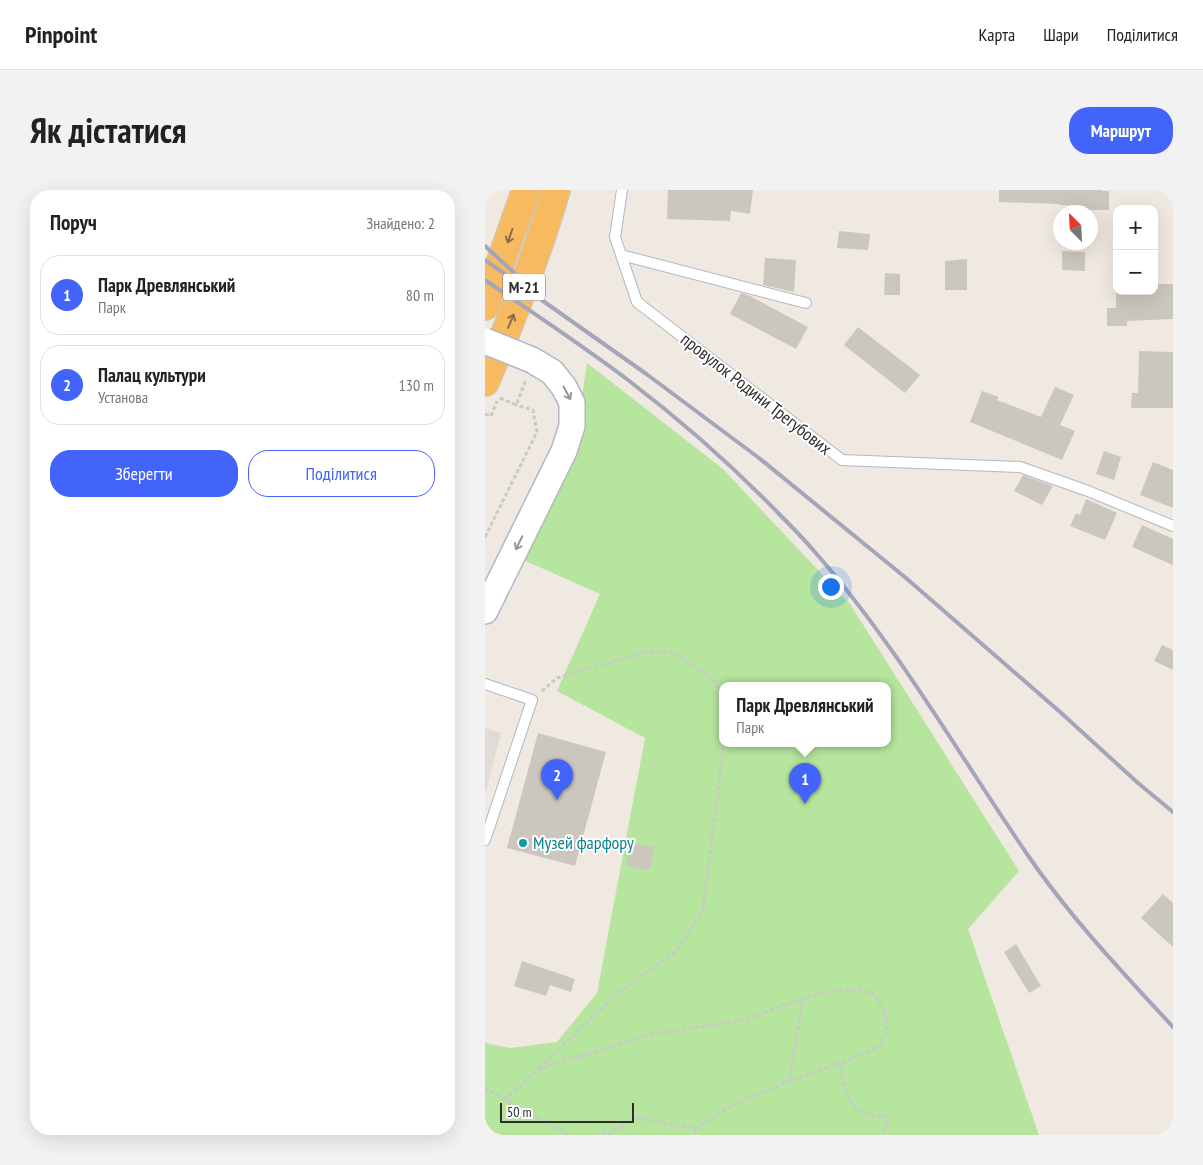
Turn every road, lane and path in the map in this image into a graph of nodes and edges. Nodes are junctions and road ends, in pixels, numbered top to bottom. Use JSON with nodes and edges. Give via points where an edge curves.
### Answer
{"nodes":[{"id":1,"x":526,"y":190,"type":"edge"},
{"id":2,"x":556,"y":190,"type":"edge"},
{"id":3,"x":622,"y":190,"type":"edge"},
{"id":4,"x":621,"y":255,"type":"junction"},
{"id":5,"x":806,"y":303,"type":"dead end"},
{"id":6,"x":485,"y":306,"type":"edge"},
{"id":7,"x":485,"y":341,"type":"edge"},
{"id":8,"x":529,"y":370,"type":"junction"},
{"id":9,"x":485,"y":382,"type":"edge"},
{"id":10,"x":516,"y":405,"type":"junction"},
{"id":11,"x":485,"y":414,"type":"edge"},
{"id":12,"x":1173,"y":526,"type":"edge"},
{"id":13,"x":485,"y":537,"type":"edge"},
{"id":14,"x":485,"y":611,"type":"edge"},
{"id":15,"x":485,"y":684,"type":"edge"},
{"id":16,"x":719,"y":693,"type":"edge"},
{"id":17,"x":532,"y":700,"type":"junction"},
{"id":18,"x":723,"y":747,"type":"edge"},
{"id":19,"x":485,"y":840,"type":"edge"},
{"id":20,"x":803,"y":998,"type":"junction"},
{"id":21,"x":840,"y":1063,"type":"junction"},
{"id":22,"x":539,"y":1069,"type":"junction"},
{"id":23,"x":789,"y":1081,"type":"junction"},
{"id":24,"x":485,"y":1088,"type":"edge"},
{"id":25,"x":504,"y":1100,"type":"junction"},
{"id":26,"x":696,"y":1128,"type":"junction"},
{"id":27,"x":608,"y":1134,"type":"edge"},
{"id":28,"x":568,"y":1135,"type":"edge"},
{"id":29,"x":596,"y":1135,"type":"edge"},
{"id":30,"x":695,"y":1135,"type":"edge"},
{"id":31,"x":884,"y":1135,"type":"edge"}],
"edges":[{"from":1,"to":6,"type":"highway","number":"М-21","one_way":true},
{"from":9,"to":2,"type":"highway","number":"М-21","one_way":true,"via":[[518,303]]},
{"from":3,"to":4,"type":"lane","via":[[615,237]]},
{"from":4,"to":5,"type":"lane"},
{"from":4,"to":12,"type":"lane","name":"провулок Родини Трегубових","via":[[637,302],[842,460],[1020,467]]},
{"from":7,"to":8,"type":"street","bridge":true},
{"from":8,"to":10,"type":"path"},
{"from":8,"to":14,"type":"street","one_way":true,"via":[[552,372],[564,387],[572,403],[572,426],[564,451]]},
{"from":10,"to":11,"type":"path","via":[[498,397],[491,416]]},
{"from":10,"to":13,"type":"path","via":[[533,410],[537,432]]},
{"from":15,"to":17,"type":"lane"},
{"from":16,"to":17,"type":"path","via":[[716,682],[676,653],[649,650],[557,678]]},
{"from":17,"to":19,"type":"lane"},
{"from":18,"to":22,"type":"path","via":[[703,910],[676,951],[617,993]]},
{"from":20,"to":21,"type":"path","via":[[859,989],[873,994],[885,1011],[887,1032],[879,1047]]},
{"from":20,"to":22,"type":"path","via":[[744,1020],[648,1035]]},
{"from":20,"to":23,"type":"path"},
{"from":21,"to":23,"type":"path"},
{"from":21,"to":31,"type":"path","via":[[844,1085],[854,1106],[864,1114],[886,1116]]},
{"from":22,"to":25,"type":"path"},
{"from":23,"to":26,"type":"path","via":[[733,1105]]},
{"from":24,"to":25,"type":"path"},
{"from":25,"to":28,"type":"path"},
{"from":26,"to":27,"type":"path","via":[[637,1117]]},
{"from":26,"to":30,"type":"path"},
{"from":27,"to":29,"type":"path"}]}
